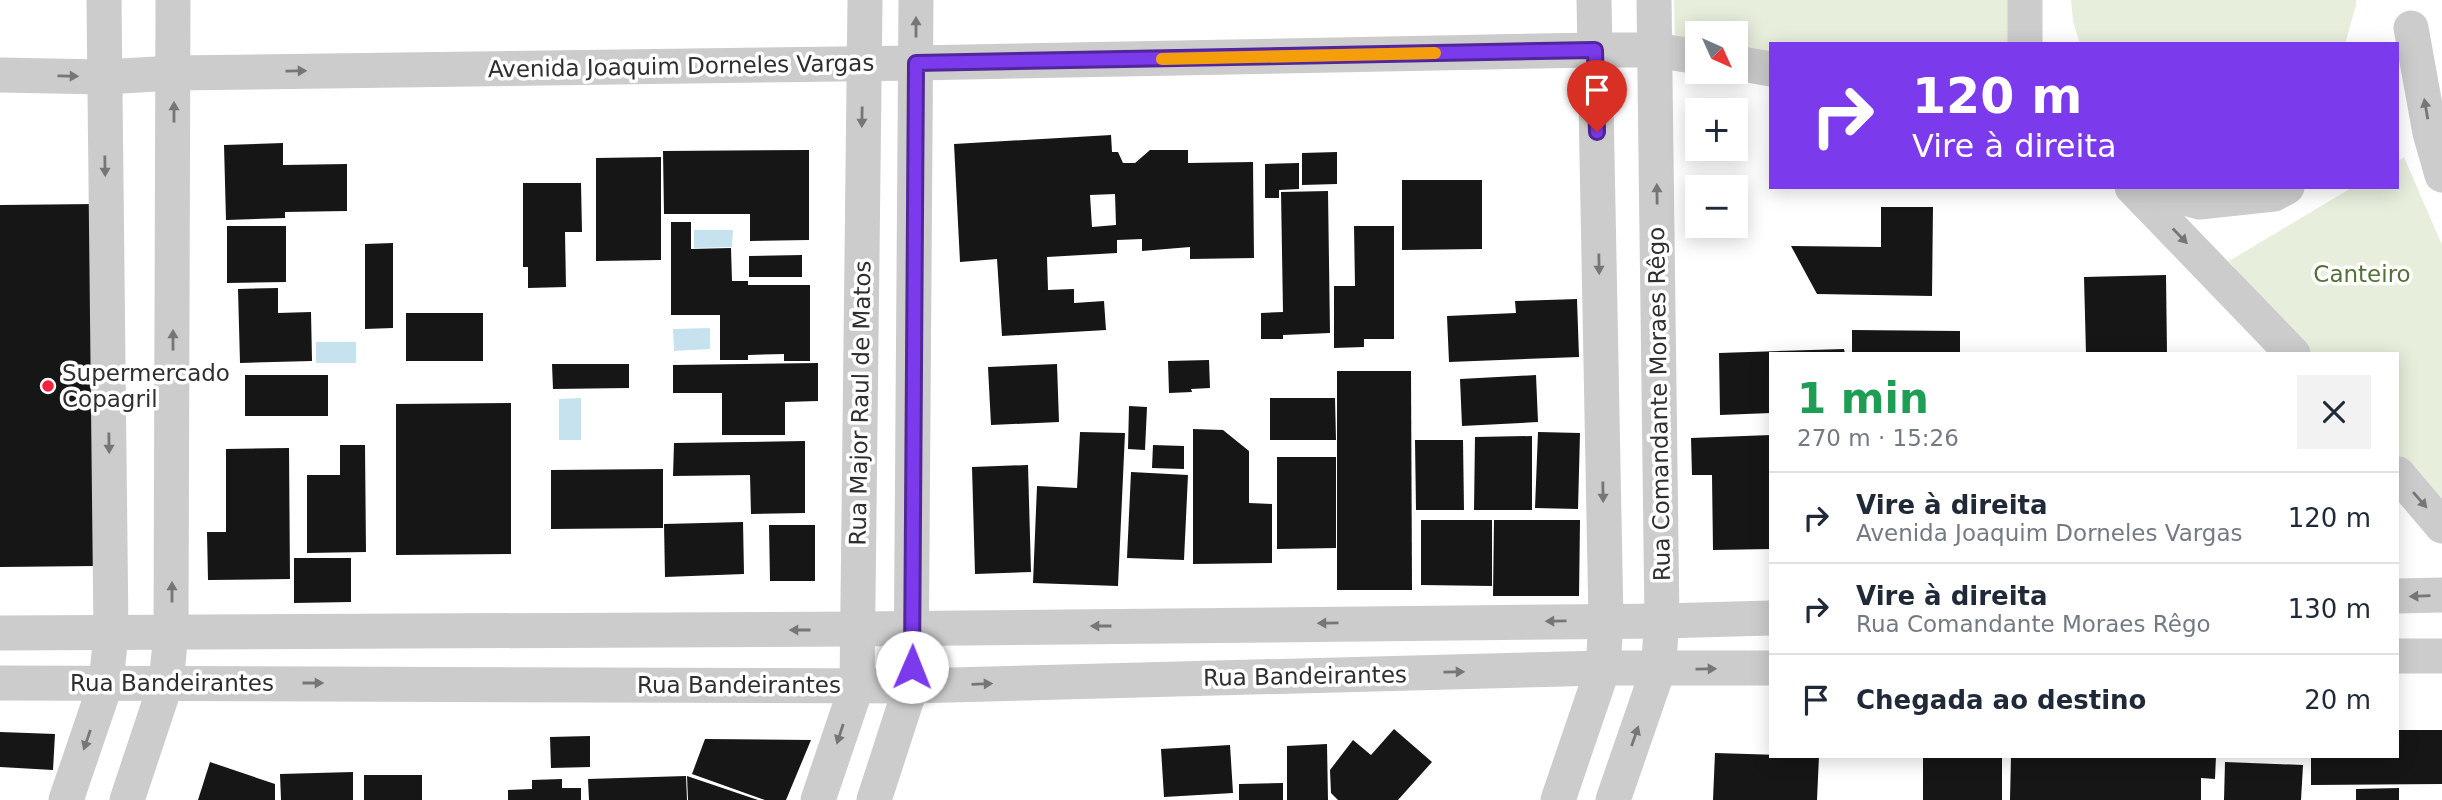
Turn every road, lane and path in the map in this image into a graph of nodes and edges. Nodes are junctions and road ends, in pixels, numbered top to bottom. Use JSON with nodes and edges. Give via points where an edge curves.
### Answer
{"nodes":[{"id":1,"x":104,"y":0,"type":"edge"},
{"id":2,"x":173,"y":0,"type":"edge"},
{"id":3,"x":865,"y":0,"type":"edge"},
{"id":4,"x":916,"y":0,"type":"edge"},
{"id":5,"x":1594,"y":0,"type":"edge"},
{"id":6,"x":1654,"y":0,"type":"edge"},
{"id":7,"x":2025,"y":0,"type":"edge"},
{"id":8,"x":2411,"y":14,"type":"edge"},
{"id":9,"x":2025,"y":42,"type":"edge"},
{"id":10,"x":1595,"y":50,"type":"junction"},
{"id":11,"x":1655,"y":50,"type":"junction"},
{"id":12,"x":1685,"y":55,"type":"edge"},
{"id":13,"x":863,"y":63,"type":"junction"},
{"id":14,"x":916,"y":63,"type":"junction"},
{"id":15,"x":1748,"y":66,"type":"edge"},
{"id":16,"x":2399,"y":67,"type":"edge"},
{"id":17,"x":1769,"y":69,"type":"edge"},
{"id":18,"x":174,"y":73,"type":"junction"},
{"id":19,"x":0,"y":75,"type":"edge"},
{"id":20,"x":104,"y":76,"type":"junction"},
{"id":21,"x":2442,"y":175,"type":"edge"},
{"id":22,"x":2134,"y":189,"type":"edge"},
{"id":23,"x":2153,"y":189,"type":"edge"},
{"id":24,"x":2283,"y":189,"type":"edge"},
{"id":25,"x":2291,"y":352,"type":"edge"},
{"id":26,"x":860,"y":355,"type":"junction"},
{"id":27,"x":914,"y":359,"type":"junction"},
{"id":28,"x":2399,"y":475,"type":"edge"},
{"id":29,"x":2442,"y":526,"type":"edge"},
{"id":30,"x":2442,"y":595,"type":"edge"},
{"id":31,"x":2399,"y":596,"type":"edge"},
{"id":32,"x":1769,"y":618,"type":"edge"},
{"id":33,"x":1606,"y":621,"type":"junction"},
{"id":34,"x":1662,"y":621,"type":"junction"},
{"id":35,"x":1373,"y":623,"type":"junction"},
{"id":36,"x":1227,"y":625,"type":"junction"},
{"id":37,"x":913,"y":627,"type":"junction"},
{"id":38,"x":857,"y":629,"type":"junction"},
{"id":39,"x":556,"y":631,"type":"junction"},
{"id":40,"x":413,"y":632,"type":"junction"},
{"id":41,"x":0,"y":633,"type":"edge"},
{"id":42,"x":171,"y":633,"type":"junction"},
{"id":43,"x":111,"y":634,"type":"junction"},
{"id":44,"x":2399,"y":656,"type":"edge"},
{"id":45,"x":2442,"y":656,"type":"edge"},
{"id":46,"x":1603,"y":668,"type":"junction"},
{"id":47,"x":1769,"y":668,"type":"edge"},
{"id":48,"x":1658,"y":670,"type":"junction"},
{"id":49,"x":1374,"y":674,"type":"junction"},
{"id":50,"x":1227,"y":678,"type":"junction"},
{"id":51,"x":0,"y":683,"type":"edge"},
{"id":52,"x":106,"y":683,"type":"junction"},
{"id":53,"x":166,"y":683,"type":"junction"},
{"id":54,"x":412,"y":683,"type":"junction"},
{"id":55,"x":556,"y":684,"type":"junction"},
{"id":56,"x":857,"y":685,"type":"junction"},
{"id":57,"x":911,"y":686,"type":"junction"},
{"id":58,"x":66,"y":800,"type":"edge"},
{"id":59,"x":127,"y":800,"type":"edge"},
{"id":60,"x":818,"y":800,"type":"edge"},
{"id":61,"x":874,"y":800,"type":"edge"},
{"id":62,"x":1558,"y":800,"type":"edge"},
{"id":63,"x":1613,"y":800,"type":"edge"}],
"edges":[{"from":1,"to":20,"type":"street"},
{"from":2,"to":18,"type":"street"},
{"from":3,"to":13,"type":"street","name":"Rua Major Raul de Matos"},
{"from":14,"to":4,"type":"street","one_way":true},
{"from":5,"to":10,"type":"street"},
{"from":6,"to":11,"type":"street","name":"Rua Comandante Moraes Rêgo"},
{"from":7,"to":9,"type":"street"},
{"from":8,"to":16,"type":"street"},
{"from":21,"to":8,"type":"street","one_way":true,"via":[[2430,134]]},
{"from":10,"to":11,"type":"street","name":"Avenida Joaquim Dorneles Vargas"},
{"from":10,"to":14,"type":"street","name":"Avenida Joaquim Dorneles Vargas"},
{"from":10,"to":33,"type":"street","one_way":true},
{"from":11,"to":12,"type":"street","name":"Avenida Joaquim Dorneles Vargas"},
{"from":34,"to":11,"type":"street","name":"Rua Comandante Moraes Rêgo","one_way":true},
{"from":13,"to":14,"type":"street","name":"Avenida Joaquim Dorneles Vargas"},
{"from":18,"to":13,"type":"street","name":"Avenida Joaquim Dorneles Vargas","one_way":true},
{"from":13,"to":26,"type":"street","name":"Rua Major Raul de Matos","one_way":true},
{"from":14,"to":27,"type":"street"},
{"from":15,"to":17,"type":"street"},
{"from":18,"to":20,"type":"street","name":"Avenida Joaquim Dorneles Vargas"},
{"from":42,"to":18,"type":"street","one_way":true},
{"from":19,"to":20,"type":"street","name":"Avenida Joaquim Dorneles Vargas","one_way":true},
{"from":20,"to":43,"type":"street","one_way":true},
{"from":22,"to":25,"type":"street","one_way":true},
{"from":23,"to":24,"type":"street","via":[[2199,202],[2274,194]]},
{"from":26,"to":27,"type":"street"},
{"from":26,"to":38,"type":"street","name":"Rua Major Raul de Matos"},
{"from":27,"to":37,"type":"street"},
{"from":28,"to":29,"type":"street","one_way":true},
{"from":30,"to":31,"type":"street","one_way":true},
{"from":32,"to":34,"type":"street"},
{"from":33,"to":34,"type":"street"},
{"from":33,"to":35,"type":"street","one_way":true},
{"from":33,"to":46,"type":"street"},
{"from":34,"to":48,"type":"street","name":"Rua Comandante Moraes Rêgo"},
{"from":35,"to":36,"type":"street","one_way":true},
{"from":35,"to":49,"type":"street"},
{"from":36,"to":37,"type":"street","one_way":true},
{"from":36,"to":50,"type":"street"},
{"from":37,"to":38,"type":"street"},
{"from":37,"to":57,"type":"street"},
{"from":38,"to":39,"type":"street","one_way":true},
{"from":38,"to":56,"type":"street","name":"Rua Major Raul de Matos"},
{"from":39,"to":40,"type":"street"},
{"from":39,"to":55,"type":"street"},
{"from":40,"to":42,"type":"street"},
{"from":40,"to":54,"type":"street"},
{"from":41,"to":43,"type":"street"},
{"from":42,"to":43,"type":"street"},
{"from":42,"to":53,"type":"street"},
{"from":43,"to":52,"type":"street"},
{"from":44,"to":45,"type":"street"},
{"from":46,"to":48,"type":"street","name":"Rua Bandeirantes"},
{"from":49,"to":46,"type":"street","name":"Rua Bandeirantes","one_way":true},
{"from":46,"to":62,"type":"street"},
{"from":48,"to":47,"type":"street","name":"Rua Bandeirantes","one_way":true},
{"from":63,"to":48,"type":"street","name":"Rua Comandante Moraes Rêgo","one_way":true},
{"from":49,"to":50,"type":"street","name":"Rua Bandeirantes"},
{"from":57,"to":50,"type":"street","name":"Rua Bandeirantes","one_way":true},
{"from":51,"to":52,"type":"street","name":"Rua Bandeirantes"},
{"from":52,"to":53,"type":"street","name":"Rua Bandeirantes"},
{"from":52,"to":58,"type":"street","one_way":true},
{"from":53,"to":54,"type":"street","name":"Rua Bandeirantes","one_way":true},
{"from":53,"to":59,"type":"street"},
{"from":54,"to":55,"type":"street","name":"Rua Bandeirantes"},
{"from":55,"to":56,"type":"street","name":"Rua Bandeirantes"},
{"from":56,"to":57,"type":"street","name":"Rua Bandeirantes"},
{"from":56,"to":60,"type":"street","name":"Rua Major Raul de Matos","one_way":true},
{"from":57,"to":61,"type":"street"}]}
